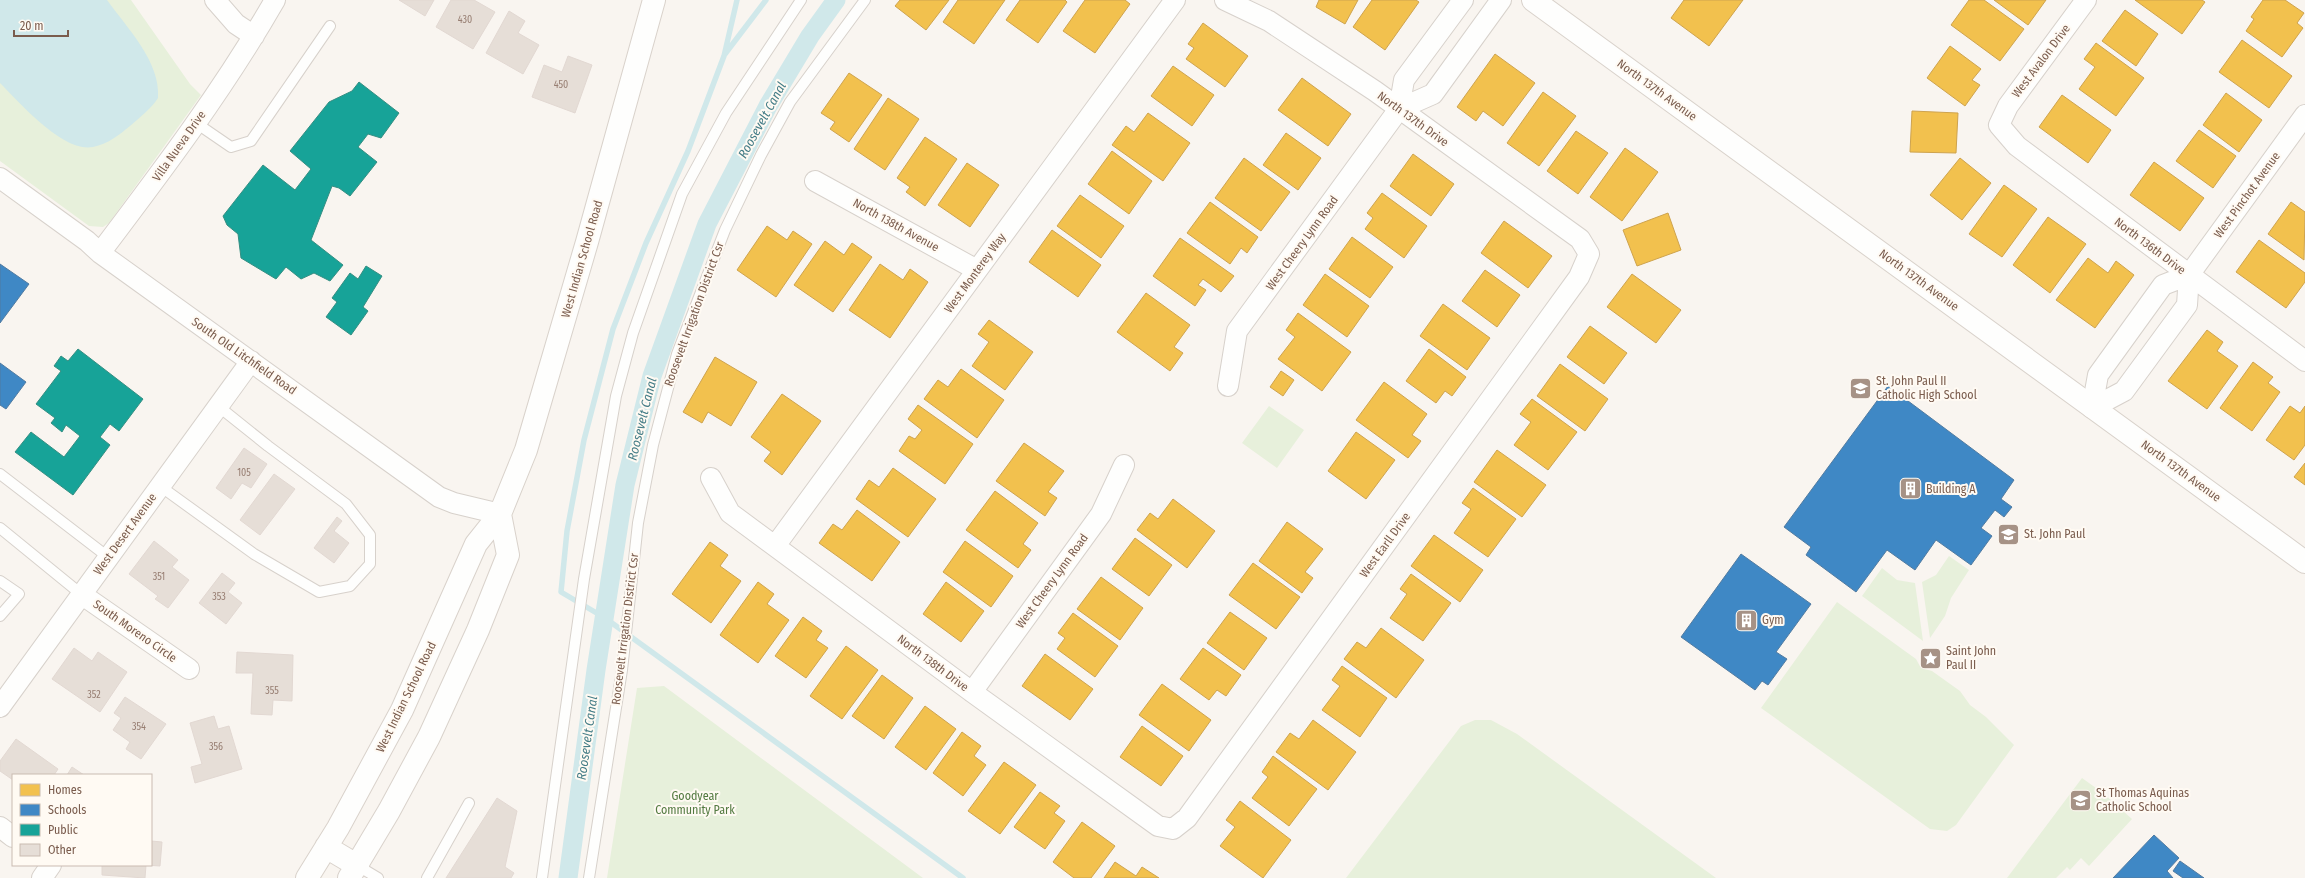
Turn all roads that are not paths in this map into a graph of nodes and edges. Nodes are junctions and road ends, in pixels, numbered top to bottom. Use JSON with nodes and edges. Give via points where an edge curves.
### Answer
{"nodes":[{"id":1,"x":215,"y":0,"type":"edge"},
{"id":2,"x":275,"y":0,"type":"edge"},
{"id":3,"x":654,"y":0,"type":"edge"},
{"id":4,"x":801,"y":0,"type":"edge"},
{"id":5,"x":865,"y":0,"type":"edge"},
{"id":6,"x":1174,"y":0,"type":"edge"},
{"id":7,"x":1225,"y":0,"type":"edge"},
{"id":8,"x":1463,"y":0,"type":"edge"},
{"id":9,"x":1501,"y":0,"type":"edge"},
{"id":10,"x":1533,"y":0,"type":"edge"},
{"id":11,"x":2086,"y":0,"type":"edge"},
{"id":12,"x":330,"y":26,"type":"dead end"},
{"id":13,"x":254,"y":36,"type":"junction"},
{"id":14,"x":1399,"y":109,"type":"junction"},
{"id":15,"x":2305,"y":115,"type":"edge"},
{"id":16,"x":196,"y":123,"type":"junction"},
{"id":17,"x":1999,"y":125,"type":"joint"},
{"id":18,"x":0,"y":178,"type":"edge"},
{"id":19,"x":815,"y":180,"type":"dead end"},
{"id":20,"x":100,"y":253,"type":"junction"},
{"id":21,"x":1589,"y":254,"type":"joint"},
{"id":22,"x":977,"y":270,"type":"junction"},
{"id":23,"x":2188,"y":275,"type":"junction"},
{"id":24,"x":2305,"y":360,"type":"edge"},
{"id":25,"x":251,"y":361,"type":"junction"},
{"id":26,"x":1228,"y":386,"type":"dead end"},
{"id":27,"x":218,"y":406,"type":"junction"},
{"id":28,"x":2092,"y":408,"type":"junction"},
{"id":29,"x":1124,"y":465,"type":"dead end"},
{"id":30,"x":0,"y":474,"type":"edge"},
{"id":31,"x":710,"y":478,"type":"dead end"},
{"id":32,"x":160,"y":486,"type":"junction"},
{"id":33,"x":500,"y":514,"type":"junction"},
{"id":34,"x":0,"y":528,"type":"edge"},
{"id":35,"x":775,"y":546,"type":"junction"},
{"id":36,"x":108,"y":557,"type":"junction"},
{"id":37,"x":2305,"y":562,"type":"edge"},
{"id":38,"x":0,"y":581,"type":"edge"},
{"id":39,"x":81,"y":594,"type":"junction"},
{"id":40,"x":0,"y":616,"type":"edge"},
{"id":41,"x":188,"y":669,"type":"dead end"},
{"id":42,"x":972,"y":692,"type":"junction"},
{"id":43,"x":0,"y":707,"type":"edge"},
{"id":44,"x":469,"y":803,"type":"dead end"},
{"id":45,"x":0,"y":828,"type":"edge"},
{"id":46,"x":1173,"y":828,"type":"joint"},
{"id":47,"x":12,"y":836,"type":"edge"},
{"id":48,"x":326,"y":847,"type":"junction"},
{"id":49,"x":50,"y":866,"type":"edge"},
{"id":50,"x":354,"y":872,"type":"edge"},
{"id":51,"x":42,"y":878,"type":"edge"},
{"id":52,"x":307,"y":878,"type":"edge"},
{"id":53,"x":378,"y":878,"type":"edge"},
{"id":54,"x":427,"y":878,"type":"edge"},
{"id":55,"x":542,"y":878,"type":"edge"},
{"id":56,"x":589,"y":878,"type":"edge"}],
"edges":[{"from":1,"to":13,"type":"street","via":[[236,24]]},
{"from":2,"to":13,"type":"street","name":"Villa Nueva Drive"},
{"from":3,"to":33,"type":"main road","name":"West Indian School Road","via":[[590,234],[526,450]]},
{"from":4,"to":55,"type":"lane","via":[[726,113],[682,194],[633,333],[616,396],[584,579]]},
{"from":5,"to":56,"type":"lane","name":"Roosevelt Irrigation District Csr","via":[[790,102],[761,155],[725,230],[677,354],[653,445],[638,524],[622,670]]},
{"from":6,"to":22,"type":"street","name":"West Monterey Way"},
{"from":7,"to":14,"type":"street","name":"North 137th Drive","via":[[1269,20]]},
{"from":8,"to":14,"type":"street","name":"West Cheery Lynn Road","via":[[1404,80]]},
{"from":9,"to":14,"type":"street","via":[[1433,94]]},
{"from":10,"to":28,"type":"main road","name":"North 137th Avenue"},
{"from":11,"to":17,"type":"street","name":"West Avalon Drive","via":[[2008,106]]},
{"from":12,"to":16,"type":"lane","via":[[251,141],[231,146]]},
{"from":13,"to":16,"type":"street","name":"Villa Nueva Drive"},
{"from":14,"to":21,"type":"street","name":"North 137th Drive","via":[[1580,239]]},
{"from":14,"to":26,"type":"street","name":"West Cheery Lynn Road","via":[[1237,331]]},
{"from":15,"to":23,"type":"street","name":"West Pinchot Avenue"},
{"from":16,"to":20,"type":"street","name":"Villa Nueva Drive"},
{"from":17,"to":23,"type":"street","name":"North 136th Drive","via":[[2017,146]]},
{"from":18,"to":20,"type":"street","name":"South Old Litchfield Road"},
{"from":19,"to":22,"type":"street","name":"North 138th Avenue"},
{"from":20,"to":25,"type":"street","name":"South Old Litchfield Road"},
{"from":21,"to":46,"type":"street","name":"West Earll Drive","via":[[1579,277],[1551,316],[1187,818]]},
{"from":22,"to":35,"type":"street","name":"West Monterey Way"},
{"from":23,"to":24,"type":"street","name":"North 136th Drive"},
{"from":23,"to":28,"type":"street","via":[[2163,285],[2116,349],[2098,374]]},
{"from":23,"to":28,"type":"street","via":[[2187,305],[2124,391]]},
{"from":25,"to":27,"type":"street","name":"West Desert Avenue"},
{"from":25,"to":33,"type":"street","name":"South Old Litchfield Road","via":[[439,497]]},
{"from":27,"to":32,"type":"street","name":"West Desert Avenue"},
{"from":27,"to":32,"type":"lane","via":[[346,504],[370,535],[370,564],[350,586],[319,592],[254,554]]},
{"from":28,"to":37,"type":"main road","name":"North 137th Avenue"},
{"from":29,"to":42,"type":"street","name":"West Cheery Lynn Road","via":[[1101,514]]},
{"from":30,"to":36,"type":"lane"},
{"from":31,"to":35,"type":"street","name":"North 138th Drive","via":[[730,513]]},
{"from":32,"to":36,"type":"street","name":"West Desert Avenue"},
{"from":33,"to":48,"type":"main road","name":"West Indian School Road","via":[[476,544],[402,710]]},
{"from":33,"to":50,"type":"main road","via":[[508,555],[478,630],[429,737]]},
{"from":34,"to":39,"type":"lane"},
{"from":35,"to":42,"type":"street","name":"North 138th Drive"},
{"from":36,"to":39,"type":"street","name":"West Desert Avenue"},
{"from":38,"to":40,"type":"lane","via":[[19,594]]},
{"from":39,"to":41,"type":"street","name":"South Moreno Circle"},
{"from":39,"to":43,"type":"street","name":"West Desert Avenue"},
{"from":42,"to":46,"type":"street","name":"North 138th Drive","via":[[1158,826]]},
{"from":44,"to":54,"type":"lane"},
{"from":45,"to":47,"type":"street"},
{"from":48,"to":50,"type":"main road"},
{"from":48,"to":52,"type":"main road","name":"West Indian School Road"},
{"from":49,"to":51,"type":"street"},
{"from":50,"to":53,"type":"lane"}]}
